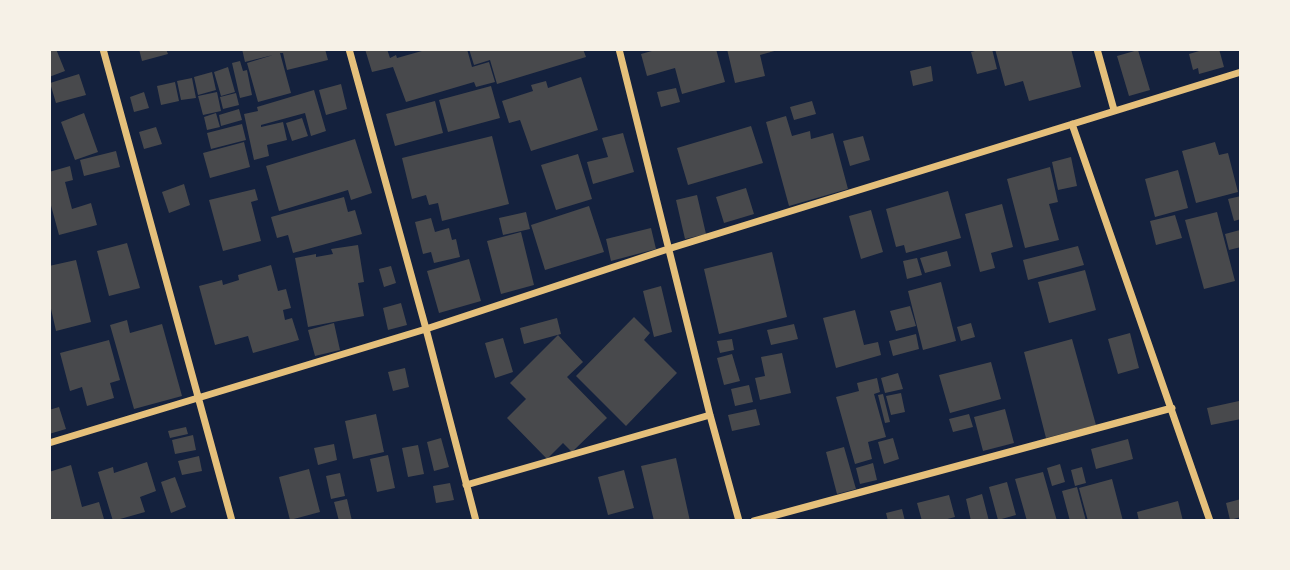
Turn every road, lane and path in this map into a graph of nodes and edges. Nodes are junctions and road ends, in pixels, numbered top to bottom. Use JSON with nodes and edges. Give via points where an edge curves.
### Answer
{"nodes":[{"id":1,"x":103,"y":49,"type":"edge"},
{"id":2,"x":349,"y":49,"type":"edge"},
{"id":3,"x":619,"y":49,"type":"edge"},
{"id":4,"x":1097,"y":49,"type":"edge"},
{"id":5,"x":1241,"y":72,"type":"edge"},
{"id":6,"x":1114,"y":110,"type":"junction"},
{"id":7,"x":1072,"y":124,"type":"junction"},
{"id":8,"x":668,"y":249,"type":"junction"},
{"id":9,"x":426,"y":328,"type":"junction"},
{"id":10,"x":198,"y":397,"type":"junction"},
{"id":11,"x":1172,"y":408,"type":"junction"},
{"id":12,"x":710,"y":415,"type":"junction"},
{"id":13,"x":49,"y":443,"type":"edge"},
{"id":14,"x":466,"y":485,"type":"junction"},
{"id":15,"x":232,"y":521,"type":"edge"},
{"id":16,"x":476,"y":521,"type":"edge"},
{"id":17,"x":739,"y":521,"type":"edge"},
{"id":18,"x":754,"y":521,"type":"edge"},
{"id":19,"x":1210,"y":521,"type":"edge"}],
"edges":[{"from":1,"to":10,"type":"street"},
{"from":2,"to":9,"type":"street"},
{"from":3,"to":8,"type":"street"},
{"from":4,"to":6,"type":"street"},
{"from":5,"to":6,"type":"street"},
{"from":6,"to":7,"type":"street"},
{"from":7,"to":8,"type":"street"},
{"from":7,"to":11,"type":"street"},
{"from":8,"to":9,"type":"street"},
{"from":8,"to":12,"type":"street"},
{"from":9,"to":10,"type":"street"},
{"from":9,"to":14,"type":"street"},
{"from":10,"to":13,"type":"street"},
{"from":10,"to":15,"type":"street"},
{"from":11,"to":18,"type":"street"},
{"from":11,"to":19,"type":"street"},
{"from":12,"to":14,"type":"street"},
{"from":12,"to":17,"type":"street"},
{"from":14,"to":16,"type":"street"}]}
